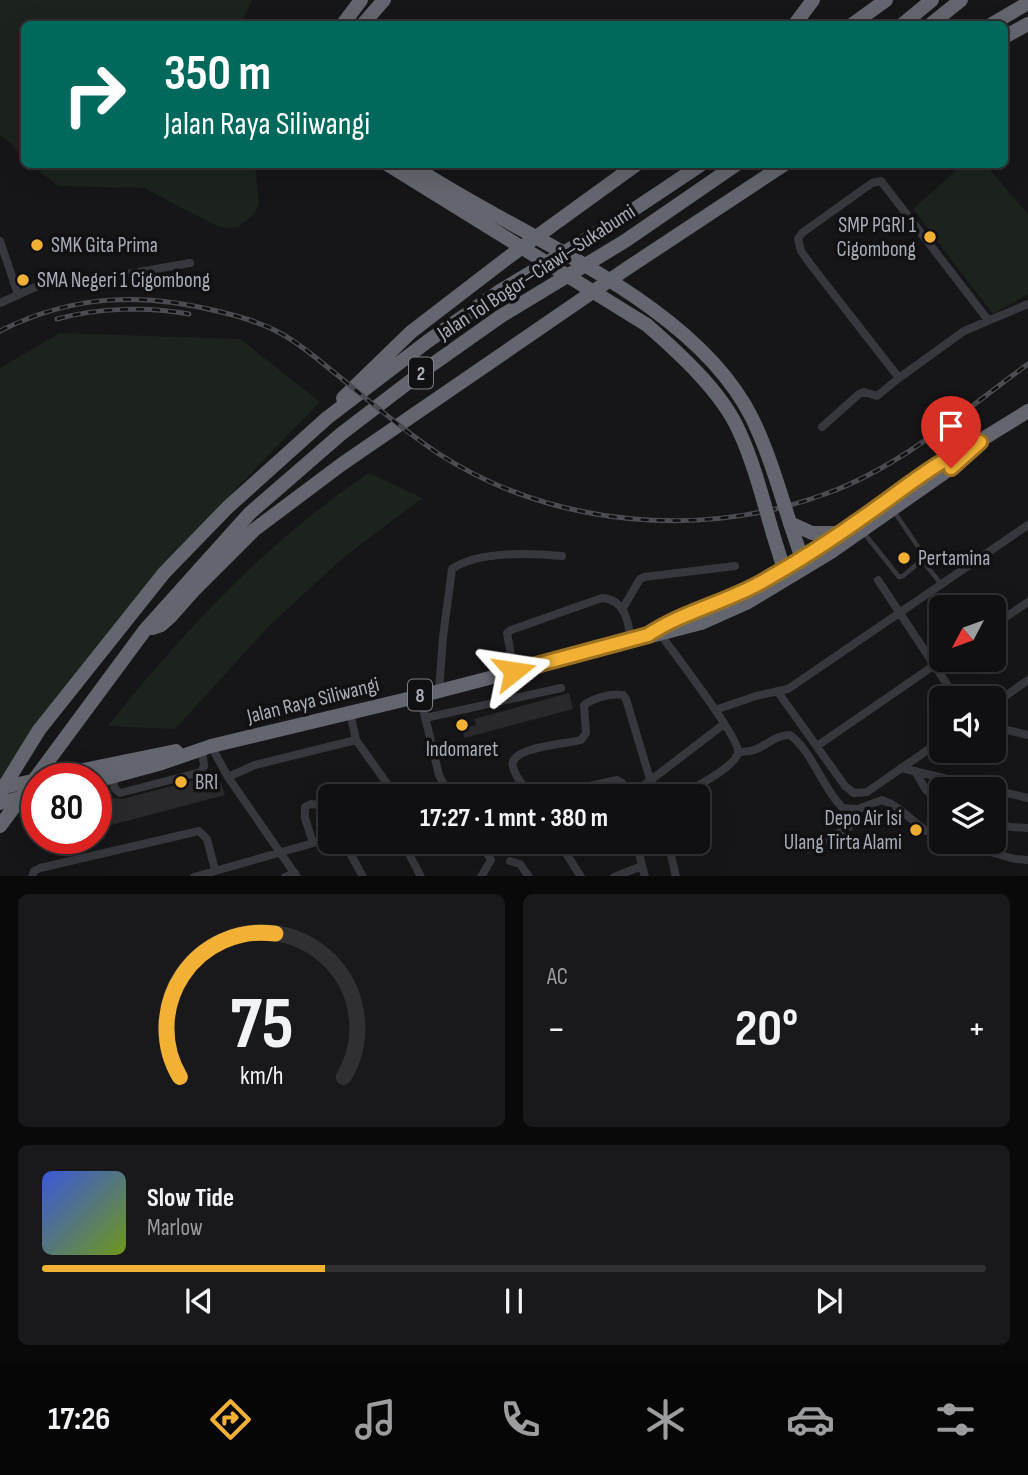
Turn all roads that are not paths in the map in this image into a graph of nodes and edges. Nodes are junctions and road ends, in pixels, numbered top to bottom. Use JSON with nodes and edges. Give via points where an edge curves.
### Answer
{"nodes":[{"id":1,"x":361,"y":0,"type":"edge"},
{"id":2,"x":384,"y":0,"type":"edge"},
{"id":3,"x":813,"y":0,"type":"edge"},
{"id":4,"x":886,"y":0,"type":"edge"},
{"id":5,"x":932,"y":0,"type":"edge"},
{"id":6,"x":961,"y":0,"type":"edge"},
{"id":7,"x":1028,"y":3,"type":"edge"},
{"id":8,"x":345,"y":21,"type":"edge"},
{"id":9,"x":366,"y":21,"type":"edge"},
{"id":10,"x":797,"y":21,"type":"edge"},
{"id":11,"x":857,"y":21,"type":"edge"},
{"id":12,"x":907,"y":21,"type":"edge"},
{"id":13,"x":935,"y":21,"type":"edge"},
{"id":14,"x":997,"y":21,"type":"edge"},
{"id":15,"x":1028,"y":24,"type":"edge"},
{"id":16,"x":1008,"y":35,"type":"edge"},
{"id":17,"x":393,"y":168,"type":"edge"},
{"id":18,"x":417,"y":168,"type":"edge"},
{"id":19,"x":631,"y":168,"type":"edge"},
{"id":20,"x":696,"y":168,"type":"edge"},
{"id":21,"x":731,"y":168,"type":"edge"},
{"id":22,"x":779,"y":168,"type":"edge"},
{"id":23,"x":0,"y":241,"type":"edge"},
{"id":24,"x":190,"y":263,"type":"dead end"},
{"id":25,"x":18,"y":293,"type":"junction"},
{"id":26,"x":0,"y":303,"type":"edge"},
{"id":27,"x":1028,"y":304,"type":"edge"},
{"id":28,"x":988,"y":320,"type":"junction"},
{"id":29,"x":899,"y":378,"type":"junction"},
{"id":30,"x":1028,"y":411,"type":"edge"},
{"id":31,"x":327,"y":418,"type":"junction"},
{"id":32,"x":822,"y":427,"type":"dead end"},
{"id":33,"x":890,"y":504,"type":"junction"},
{"id":34,"x":790,"y":523,"type":"junction"},
{"id":35,"x":1028,"y":525,"type":"edge"},
{"id":36,"x":859,"y":526,"type":"junction"},
{"id":37,"x":839,"y":533,"type":"junction"},
{"id":38,"x":777,"y":549,"type":"junction"},
{"id":39,"x":562,"y":556,"type":"dead end"},
{"id":40,"x":922,"y":560,"type":"junction"},
{"id":41,"x":803,"y":563,"type":"junction"},
{"id":42,"x":735,"y":566,"type":"dead end"},
{"id":43,"x":786,"y":574,"type":"junction"},
{"id":44,"x":878,"y":580,"type":"dead end"},
{"id":45,"x":759,"y":583,"type":"junction"},
{"id":46,"x":941,"y":584,"type":"junction"},
{"id":47,"x":1028,"y":602,"type":"edge"},
{"id":48,"x":623,"y":608,"type":"junction"},
{"id":49,"x":899,"y":614,"type":"junction"},
{"id":50,"x":1006,"y":617,"type":"edge"},
{"id":51,"x":145,"y":630,"type":"junction"},
{"id":52,"x":655,"y":633,"type":"junction"},
{"id":53,"x":631,"y":640,"type":"junction"},
{"id":54,"x":929,"y":651,"type":"edge"},
{"id":55,"x":929,"y":668,"type":"edge"},
{"id":56,"x":514,"y":671,"type":"junction"},
{"id":57,"x":1028,"y":680,"type":"edge"},
{"id":58,"x":561,"y":688,"type":"dead end"},
{"id":59,"x":439,"y":691,"type":"junction"},
{"id":60,"x":778,"y":692,"type":"junction"},
{"id":61,"x":420,"y":696,"type":"junction"},
{"id":62,"x":1006,"y":696,"type":"edge"},
{"id":63,"x":715,"y":710,"type":"junction"},
{"id":64,"x":350,"y":712,"type":"junction"},
{"id":65,"x":425,"y":718,"type":"junction"},
{"id":66,"x":724,"y":724,"type":"junction"},
{"id":67,"x":1006,"y":730,"type":"edge"},
{"id":68,"x":1028,"y":735,"type":"edge"},
{"id":69,"x":356,"y":740,"type":"junction"},
{"id":70,"x":817,"y":746,"type":"junction"},
{"id":71,"x":201,"y":749,"type":"junction"},
{"id":72,"x":929,"y":749,"type":"edge"},
{"id":73,"x":738,"y":752,"type":"junction"},
{"id":74,"x":109,"y":763,"type":"edge"},
{"id":75,"x":901,"y":768,"type":"junction"},
{"id":76,"x":915,"y":771,"type":"junction"},
{"id":77,"x":112,"y":777,"type":"joint"},
{"id":78,"x":939,"y":777,"type":"edge"},
{"id":79,"x":228,"y":778,"type":"junction"},
{"id":80,"x":650,"y":779,"type":"junction"},
{"id":81,"x":21,"y":784,"type":"edge"},
{"id":82,"x":387,"y":784,"type":"edge"},
{"id":83,"x":444,"y":784,"type":"edge"},
{"id":84,"x":522,"y":784,"type":"edge"},
{"id":85,"x":599,"y":784,"type":"edge"},
{"id":86,"x":623,"y":784,"type":"edge"},
{"id":87,"x":644,"y":784,"type":"edge"},
{"id":88,"x":698,"y":784,"type":"edge"},
{"id":89,"x":0,"y":790,"type":"edge"},
{"id":90,"x":851,"y":792,"type":"junction"},
{"id":91,"x":929,"y":792,"type":"edge"},
{"id":92,"x":1006,"y":793,"type":"edge"},
{"id":93,"x":21,"y":798,"type":"edge"},
{"id":94,"x":1028,"y":798,"type":"edge"},
{"id":95,"x":0,"y":803,"type":"edge"},
{"id":96,"x":318,"y":805,"type":"edge"},
{"id":97,"x":842,"y":807,"type":"junction"},
{"id":98,"x":0,"y":826,"type":"edge"},
{"id":99,"x":1006,"y":826,"type":"edge"},
{"id":100,"x":1028,"y":828,"type":"edge"},
{"id":101,"x":929,"y":833,"type":"edge"},
{"id":102,"x":318,"y":842,"type":"edge"},
{"id":103,"x":313,"y":843,"type":"junction"},
{"id":104,"x":809,"y":849,"type":"dead end"},
{"id":105,"x":279,"y":851,"type":"junction"},
{"id":106,"x":351,"y":854,"type":"edge"},
{"id":107,"x":409,"y":854,"type":"edge"},
{"id":108,"x":488,"y":854,"type":"edge"},
{"id":109,"x":569,"y":854,"type":"edge"},
{"id":110,"x":639,"y":854,"type":"edge"},
{"id":111,"x":671,"y":854,"type":"edge"},
{"id":112,"x":997,"y":854,"type":"edge"},
{"id":113,"x":1028,"y":860,"type":"edge"},
{"id":114,"x":510,"y":861,"type":"dead end"},
{"id":115,"x":642,"y":866,"type":"junction"},
{"id":116,"x":215,"y":870,"type":"junction"},
{"id":117,"x":296,"y":875,"type":"edge"},
{"id":118,"x":32,"y":876,"type":"edge"},
{"id":119,"x":197,"y":876,"type":"edge"},
{"id":120,"x":362,"y":876,"type":"edge"},
{"id":121,"x":420,"y":876,"type":"edge"},
{"id":122,"x":482,"y":876,"type":"edge"},
{"id":123,"x":528,"y":876,"type":"edge"},
{"id":124,"x":581,"y":876,"type":"edge"},
{"id":125,"x":617,"y":876,"type":"edge"},
{"id":126,"x":645,"y":876,"type":"edge"},
{"id":127,"x":676,"y":876,"type":"edge"}],
"edges":[{"from":1,"to":8,"type":"highway"},
{"from":2,"to":9,"type":"highway"},
{"from":3,"to":10,"type":"highway"},
{"from":4,"to":11,"type":"highway"},
{"from":5,"to":12,"type":"highway"},
{"from":6,"to":13,"type":"highway"},
{"from":7,"to":14,"type":"highway"},
{"from":15,"to":16,"type":"highway"},
{"from":17,"to":38,"type":"highway","bridge":true,"via":[[647,325],[684,356],[739,429]]},
{"from":18,"to":34,"type":"highway","bridge":true,"via":[[596,272],[661,315],[701,351],[752,417]]},
{"from":19,"to":31,"type":"highway","via":[[411,332]]},
{"from":20,"to":31,"type":"highway","name":"Jalan Tol Bogor–Ciawi–Sukabumi","number":"2","via":[[500,290]]},
{"from":21,"to":51,"type":"highway","name":"Jalan Tol Bogor–Ciawi–Sukabumi","number":"2","via":[[625,241],[501,316],[341,434],[250,513]]},
{"from":22,"to":51,"type":"highway","via":[[342,464],[254,530],[161,625]]},
{"from":23,"to":25,"type":"street"},
{"from":24,"to":25,"type":"street","via":[[42,284]]},
{"from":25,"to":26,"type":"street"},
{"from":27,"to":28,"type":"street"},
{"from":28,"to":29,"type":"street","via":[[957,335]]},
{"from":28,"to":29,"type":"street","via":[[887,185],[872,183],[802,233],[798,242]]},
{"from":29,"to":32,"type":"street","via":[[877,396],[859,394]]},
{"from":30,"to":33,"type":"highway","name":"Jalan Raya Siliwangi","number":"8","via":[[935,467]]},
{"from":31,"to":89,"type":"highway","name":"Jalan Tol Bogor–Ciawi–Sukabumi","number":"2","via":[[228,506],[164,573],[39,730]]},
{"from":33,"to":36,"type":"highway","name":"Jalan Raya Siliwangi","number":"8"},
{"from":33,"to":40,"type":"lane","via":[[923,554]]},
{"from":34,"to":37,"type":"highway","via":[[812,533]]},
{"from":34,"to":41,"type":"highway"},
{"from":35,"to":46,"type":"street"},
{"from":36,"to":37,"type":"highway","name":"Jalan Raya Siliwangi","number":"8"},
{"from":36,"to":40,"type":"lane","via":[[899,577]]},
{"from":36,"to":41,"type":"highway","name":"Jalan Raya Siliwangi","number":"8"},
{"from":37,"to":41,"type":"highway","name":"Jalan Raya Siliwangi","number":"8"},
{"from":38,"to":43,"type":"highway"},
{"from":38,"to":45,"type":"highway"},
{"from":39,"to":59,"type":"street","via":[[479,558],[452,569]]},
{"from":40,"to":46,"type":"lane"},
{"from":41,"to":43,"type":"highway","name":"Jalan Raya Siliwangi","number":"8"},
{"from":42,"to":48,"type":"street","via":[[644,576]]},
{"from":43,"to":45,"type":"highway","name":"Jalan Raya Siliwangi","number":"8"},
{"from":43,"to":52,"type":"highway","name":"Jalan Raya Siliwangi","number":"8","via":[[716,617]]},
{"from":44,"to":49,"type":"street"},
{"from":45,"to":52,"type":"highway","name":"Jalan Raya Siliwangi","number":"8"},
{"from":46,"to":49,"type":"street"},
{"from":47,"to":50,"type":"street"},
{"from":48,"to":53,"type":"street"},
{"from":48,"to":56,"type":"street","via":[[602,598],[514,628],[507,640]]},
{"from":49,"to":54,"type":"street"},
{"from":49,"to":60,"type":"street"},
{"from":51,"to":98,"type":"highway","name":"Jalan Tol Bogor–Ciawi–Sukabumi","number":"2"},
{"from":52,"to":53,"type":"highway","name":"Jalan Raya Siliwangi","number":"8"},
{"from":52,"to":63,"type":"street"},
{"from":53,"to":56,"type":"highway","name":"Jalan Raya Siliwangi","number":"8"},
{"from":55,"to":70,"type":"street"},
{"from":56,"to":59,"type":"highway","name":"Jalan Raya Siliwangi","number":"8"},
{"from":57,"to":62,"type":"street"},
{"from":58,"to":65,"type":"street"},
{"from":59,"to":61,"type":"highway","name":"Jalan Raya Siliwangi","number":"8"},
{"from":60,"to":63,"type":"street"},
{"from":60,"to":70,"type":"street"},
{"from":61,"to":64,"type":"highway","name":"Jalan Raya Siliwangi","number":"8"},
{"from":61,"to":65,"type":"street"},
{"from":63,"to":66,"type":"street"},
{"from":64,"to":69,"type":"street"},
{"from":64,"to":71,"type":"highway","name":"Jalan Raya Siliwangi","number":"8"},
{"from":65,"to":83,"type":"street"},
{"from":66,"to":73,"type":"street"},
{"from":66,"to":80,"type":"street"},
{"from":67,"to":68,"type":"street"},
{"from":69,"to":79,"type":"street","via":[[254,765]]},
{"from":69,"to":82,"type":"street"},
{"from":70,"to":90,"type":"street"},
{"from":71,"to":74,"type":"highway","name":"Jalan Raya Siliwangi","number":"8"},
{"from":71,"to":77,"type":"highway","name":"Jalan Raya Siliwangi","number":"8"},
{"from":71,"to":77,"type":"street","via":[[201,772],[120,793]]},
{"from":71,"to":79,"type":"street"},
{"from":72,"to":75,"type":"street"},
{"from":73,"to":88,"type":"street","via":[[726,767]]},
{"from":73,"to":97,"type":"street","via":[[751,753],[790,735]]},
{"from":75,"to":76,"type":"street"},
{"from":75,"to":90,"type":"street","via":[[867,792]]},
{"from":76,"to":78,"type":"street"},
{"from":76,"to":91,"type":"street"},
{"from":79,"to":105,"type":"street"},
{"from":80,"to":84,"type":"street","via":[[626,699],[620,694],[584,705],[586,736],[581,740],[514,757],[513,769]]},
{"from":80,"to":87,"type":"street"},
{"from":81,"to":89,"type":"highway","name":"Jalan Raya Siliwangi","number":"8","bridge":true},
{"from":85,"to":86,"type":"street","via":[[617,780]]},
{"from":90,"to":97,"type":"street"},
{"from":92,"to":94,"type":"street"},
{"from":93,"to":95,"type":"highway","bridge":true},
{"from":96,"to":103,"type":"street","via":[[305,807]]},
{"from":97,"to":101,"type":"street","via":[[858,809],[883,800]]},
{"from":97,"to":104,"type":"street","via":[[849,827]]},
{"from":99,"to":100,"type":"street"},
{"from":102,"to":103,"type":"street"},
{"from":103,"to":105,"type":"street"},
{"from":105,"to":116,"type":"street"},
{"from":105,"to":117,"type":"street"},
{"from":106,"to":120,"type":"street"},
{"from":107,"to":121,"type":"street"},
{"from":108,"to":122,"type":"street","via":[[491,860]]},
{"from":109,"to":124,"type":"street"},
{"from":110,"to":115,"type":"street"},
{"from":111,"to":127,"type":"street"},
{"from":112,"to":113,"type":"street"},
{"from":114,"to":123,"type":"street","via":[[520,864]]},
{"from":115,"to":125,"type":"street"},
{"from":115,"to":126,"type":"street"},
{"from":116,"to":118,"type":"street","via":[[199,831],[40,868]]},
{"from":116,"to":119,"type":"street"}]}
